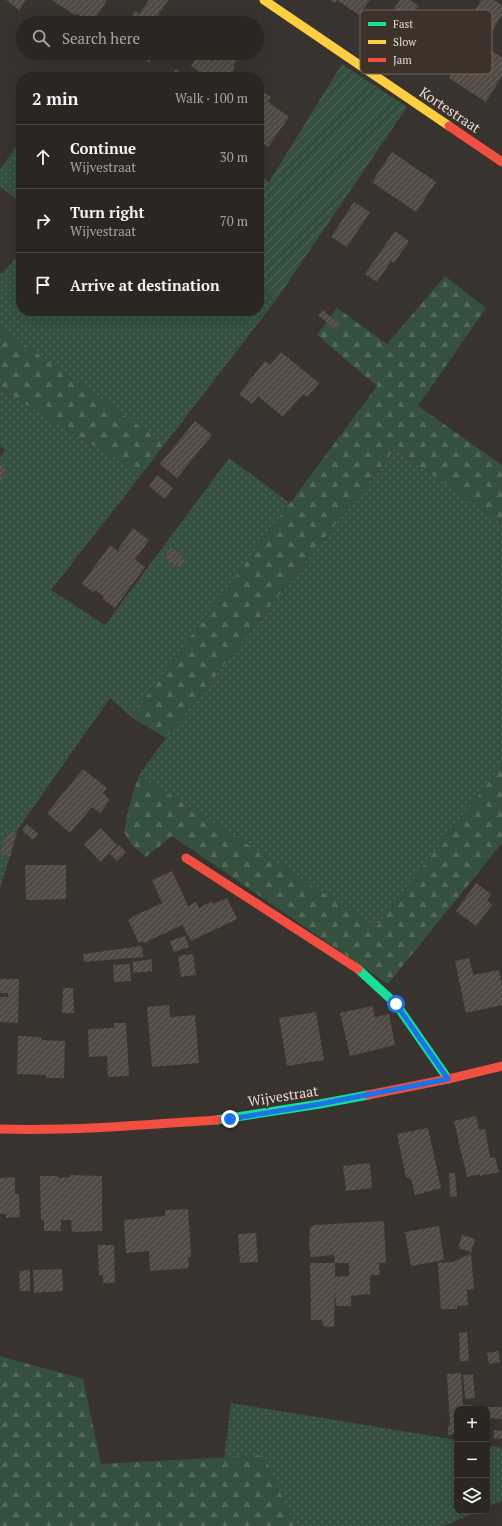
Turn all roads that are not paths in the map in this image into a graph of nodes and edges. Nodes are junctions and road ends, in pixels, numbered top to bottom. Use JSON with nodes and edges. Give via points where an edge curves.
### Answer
{"nodes":[{"id":1,"x":264,"y":0,"type":"edge"},
{"id":2,"x":360,"y":65,"type":"edge"},
{"id":3,"x":373,"y":74,"type":"edge"},
{"id":4,"x":502,"y":162,"type":"edge"},
{"id":5,"x":186,"y":858,"type":"dead end"},
{"id":6,"x":502,"y":1066,"type":"edge"},
{"id":7,"x":448,"y":1079,"type":"junction"},
{"id":8,"x":0,"y":1129,"type":"edge"}],
"edges":[{"from":1,"to":2,"type":"street","name":"Kortestraat"},
{"from":3,"to":4,"type":"street","name":"Kortestraat"},
{"from":5,"to":7,"type":"street","via":[[363,972],[396,1004]]},
{"from":6,"to":7,"type":"street","name":"Wijvestraat"},
{"from":7,"to":8,"type":"street","name":"Wijvestraat","via":[[230,1119],[138,1126]]}]}
